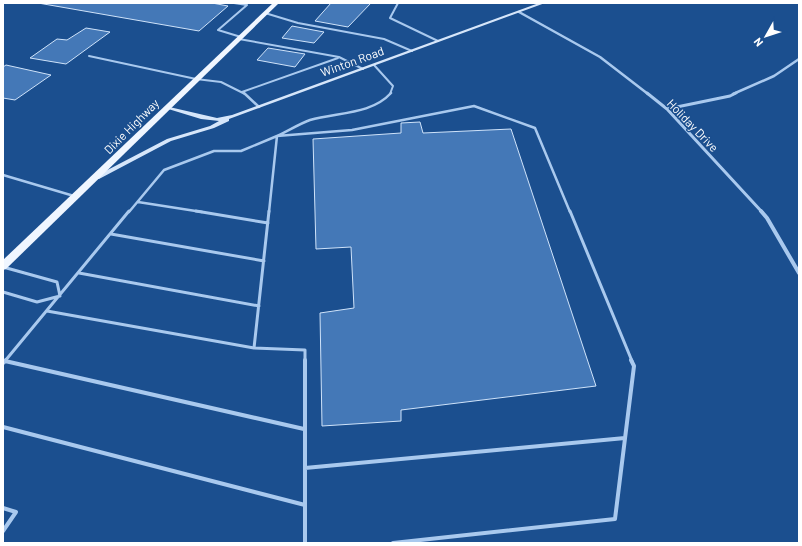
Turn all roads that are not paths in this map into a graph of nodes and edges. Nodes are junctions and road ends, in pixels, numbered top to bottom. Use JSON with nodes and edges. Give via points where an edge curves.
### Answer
{"nodes":[{"id":1,"x":234,"y":3,"type":"edge"},
{"id":2,"x":250,"y":3,"type":"edge"},
{"id":3,"x":276,"y":3,"type":"edge"},
{"id":4,"x":398,"y":3,"type":"edge"},
{"id":5,"x":543,"y":3,"type":"edge"},
{"id":6,"x":247,"y":5,"type":"junction"},
{"id":7,"x":520,"y":12,"type":"junction"},
{"id":8,"x":265,"y":13,"type":"junction"},
{"id":9,"x":240,"y":38,"type":"junction"},
{"id":10,"x":438,"y":41,"type":"junction"},
{"id":11,"x":412,"y":51,"type":"junction"},
{"id":12,"x":89,"y":56,"type":"dead end"},
{"id":13,"x":339,"y":57,"type":"junction"},
{"id":14,"x":799,"y":59,"type":"edge"},
{"id":15,"x":374,"y":65,"type":"junction"},
{"id":16,"x":363,"y":69,"type":"junction"},
{"id":17,"x":196,"y":79,"type":"junction"},
{"id":18,"x":242,"y":92,"type":"junction"},
{"id":19,"x":167,"y":107,"type":"junction"},
{"id":20,"x":259,"y":107,"type":"junction"},
{"id":21,"x":667,"y":109,"type":"junction"},
{"id":22,"x":234,"y":116,"type":"junction"},
{"id":23,"x":277,"y":136,"type":"junction"},
{"id":24,"x":3,"y":175,"type":"edge"},
{"id":25,"x":96,"y":177,"type":"junction"},
{"id":26,"x":76,"y":196,"type":"junction"},
{"id":27,"x":138,"y":202,"type":"junction"},
{"id":28,"x":268,"y":223,"type":"junction"},
{"id":29,"x":111,"y":234,"type":"junction"},
{"id":30,"x":264,"y":261,"type":"junction"},
{"id":31,"x":3,"y":266,"type":"edge"},
{"id":32,"x":79,"y":273,"type":"junction"},
{"id":33,"x":799,"y":273,"type":"edge"},
{"id":34,"x":3,"y":292,"type":"edge"},
{"id":35,"x":60,"y":296,"type":"junction"},
{"id":36,"x":259,"y":306,"type":"junction"},
{"id":37,"x":47,"y":311,"type":"junction"},
{"id":38,"x":254,"y":348,"type":"junction"},
{"id":39,"x":4,"y":362,"type":"edge"},
{"id":40,"x":3,"y":427,"type":"edge"},
{"id":41,"x":304,"y":429,"type":"junction"},
{"id":42,"x":625,"y":438,"type":"junction"},
{"id":43,"x":305,"y":468,"type":"junction"},
{"id":44,"x":305,"y":505,"type":"junction"},
{"id":45,"x":3,"y":508,"type":"edge"},
{"id":46,"x":3,"y":531,"type":"edge"},
{"id":47,"x":304,"y":543,"type":"edge"},
{"id":48,"x":393,"y":543,"type":"edge"}],
"edges":[{"from":1,"to":6,"type":"lane"},
{"from":2,"to":6,"type":"lane"},
{"from":3,"to":8,"type":"main road","name":"Dixie Highway"},
{"from":4,"to":10,"type":"lane","via":[[390,18]]},
{"from":5,"to":7,"type":"street","name":"Winton Road"},
{"from":6,"to":9,"type":"lane","via":[[218,30]]},
{"from":7,"to":10,"type":"street","name":"Winton Road"},
{"from":7,"to":21,"type":"street","name":"Holiday Drive","via":[[600,57]]},
{"from":8,"to":9,"type":"main road","name":"Dixie Highway"},
{"from":8,"to":11,"type":"lane","via":[[298,23],[384,40]]},
{"from":9,"to":13,"type":"lane"},
{"from":9,"to":17,"type":"main road","name":"Dixie Highway"},
{"from":10,"to":11,"type":"street","name":"Winton Road"},
{"from":11,"to":15,"type":"street","name":"Winton Road"},
{"from":12,"to":17,"type":"lane"},
{"from":13,"to":16,"type":"lane"},
{"from":13,"to":18,"type":"lane"},
{"from":14,"to":21,"type":"street","via":[[774,76],[730,96]]},
{"from":15,"to":16,"type":"street","name":"Winton Road"},
{"from":15,"to":23,"type":"lane","via":[[393,86],[394,90],[386,100],[370,107],[310,120]]},
{"from":16,"to":20,"type":"street","name":"Winton Road"},
{"from":17,"to":18,"type":"lane","via":[[221,82]]},
{"from":17,"to":19,"type":"main road","name":"Dixie Highway"},
{"from":18,"to":20,"type":"lane"},
{"from":19,"to":22,"type":"street","name":"Winton Road","via":[[217,120]]},
{"from":19,"to":25,"type":"main road","name":"Dixie Highway"},
{"from":20,"to":22,"type":"street","name":"Winton Road"},
{"from":21,"to":33,"type":"street","name":"Holiday Drive","via":[[767,218]]},
{"from":22,"to":25,"type":"street","via":[[212,127],[169,140]]},
{"from":23,"to":27,"type":"lane","via":[[241,151],[214,151],[164,170]]},
{"from":23,"to":28,"type":"lane"},
{"from":23,"to":42,"type":"lane","via":[[352,130],[474,106],[535,128],[634,366]]},
{"from":24,"to":26,"type":"lane"},
{"from":25,"to":26,"type":"main road","name":"Dixie Highway"},
{"from":26,"to":31,"type":"main road","name":"Dixie Highway"},
{"from":27,"to":28,"type":"lane"},
{"from":27,"to":29,"type":"lane"},
{"from":28,"to":30,"type":"lane"},
{"from":29,"to":30,"type":"lane"},
{"from":29,"to":32,"type":"lane"},
{"from":30,"to":36,"type":"lane"},
{"from":31,"to":35,"type":"lane","via":[[58,282]]},
{"from":32,"to":35,"type":"lane"},
{"from":32,"to":36,"type":"lane"},
{"from":34,"to":35,"type":"lane","via":[[37,302]]},
{"from":35,"to":37,"type":"lane"},
{"from":36,"to":38,"type":"lane"},
{"from":37,"to":38,"type":"lane"},
{"from":37,"to":39,"type":"lane"},
{"from":38,"to":41,"type":"lane","via":[[305,350]]},
{"from":39,"to":41,"type":"lane"},
{"from":40,"to":44,"type":"lane"},
{"from":41,"to":43,"type":"lane"},
{"from":42,"to":43,"type":"lane"},
{"from":42,"to":48,"type":"lane","via":[[615,519]]},
{"from":43,"to":44,"type":"lane"},
{"from":44,"to":47,"type":"lane"},
{"from":45,"to":46,"type":"lane","via":[[16,512]]}]}
